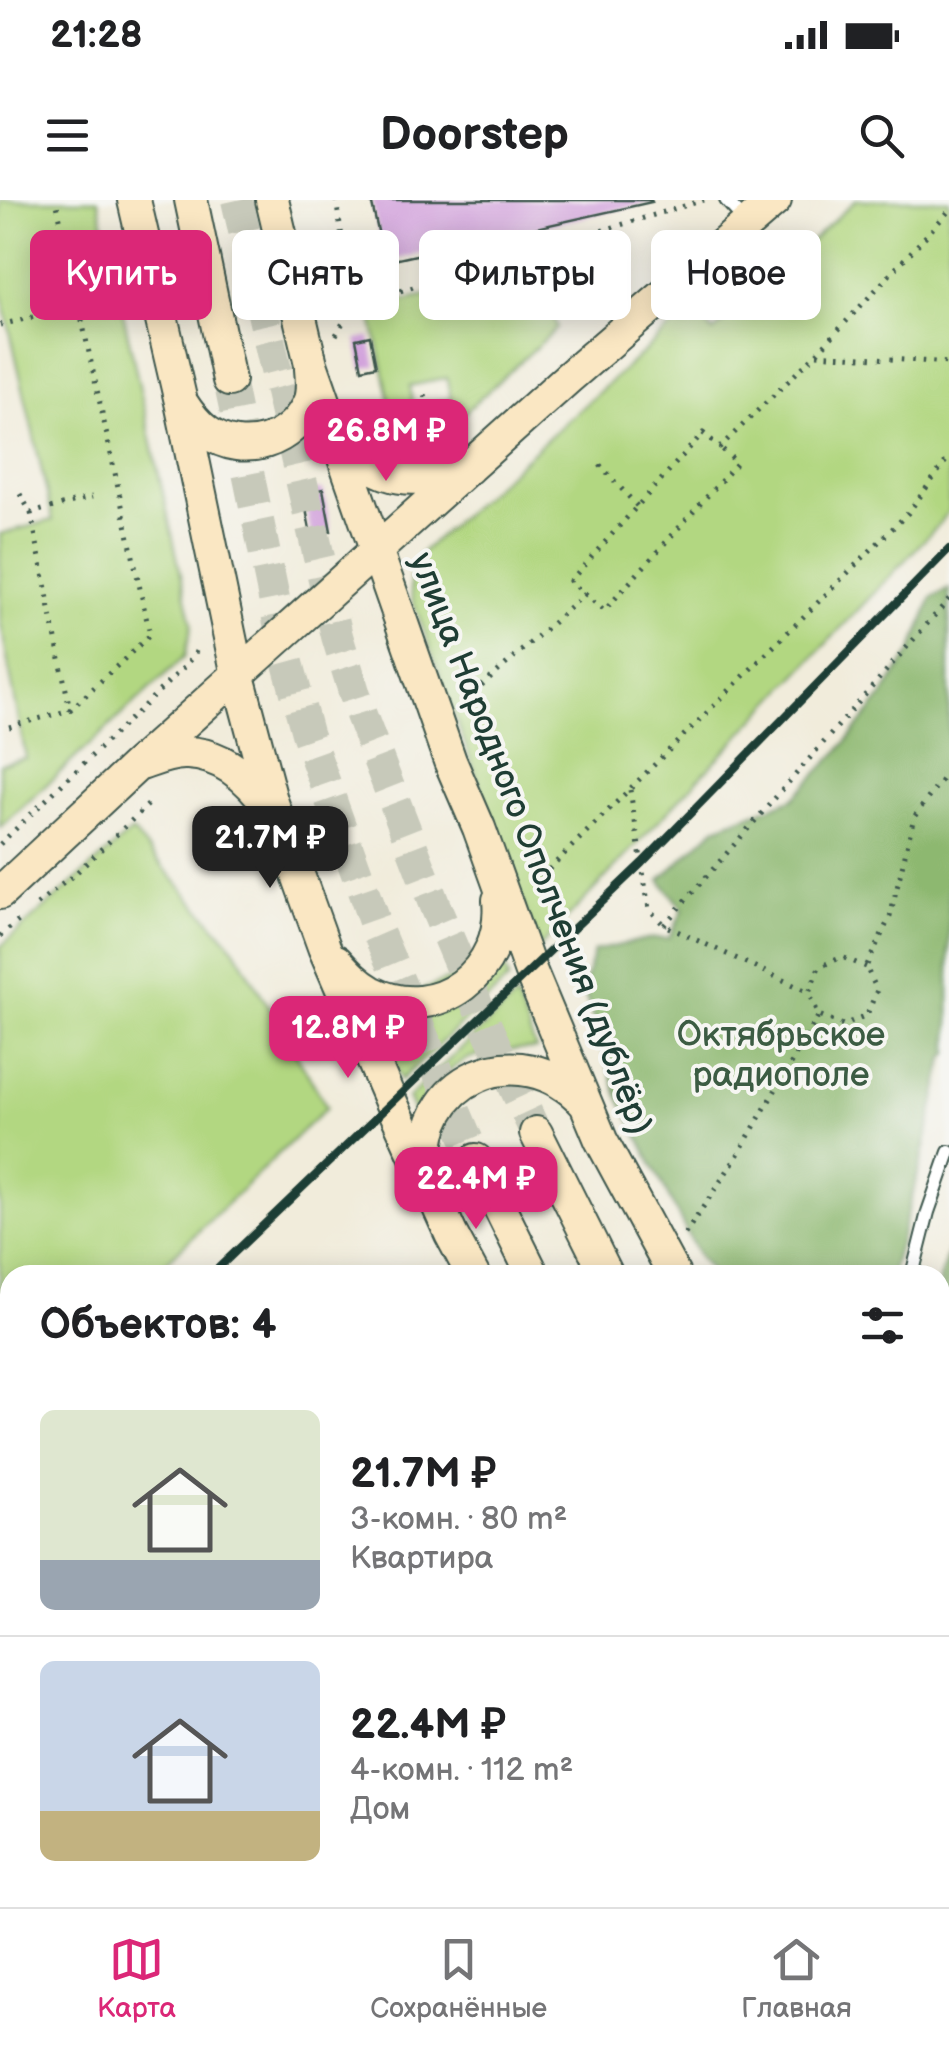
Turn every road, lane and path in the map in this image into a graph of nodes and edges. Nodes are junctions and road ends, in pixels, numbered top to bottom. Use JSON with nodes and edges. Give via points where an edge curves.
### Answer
{"nodes":[{"id":1,"x":56,"y":200,"type":"edge"},
{"id":2,"x":134,"y":200,"type":"edge"},
{"id":3,"x":191,"y":200,"type":"edge"},
{"id":4,"x":272,"y":200,"type":"edge"},
{"id":5,"x":336,"y":200,"type":"edge"},
{"id":6,"x":704,"y":200,"type":"edge"},
{"id":7,"x":726,"y":200,"type":"edge"},
{"id":8,"x":775,"y":200,"type":"edge"},
{"id":9,"x":949,"y":211,"type":"edge"},
{"id":10,"x":748,"y":224,"type":"junction"},
{"id":11,"x":63,"y":230,"type":"edge"},
{"id":12,"x":341,"y":230,"type":"edge"},
{"id":13,"x":399,"y":291,"type":"edge"},
{"id":14,"x":30,"y":318,"type":"edge"},
{"id":15,"x":82,"y":320,"type":"edge"},
{"id":16,"x":345,"y":320,"type":"edge"},
{"id":17,"x":0,"y":325,"type":"edge"},
{"id":18,"x":335,"y":338,"type":"dead end"},
{"id":19,"x":816,"y":354,"type":"junction"},
{"id":20,"x":949,"y":363,"type":"edge"},
{"id":21,"x":310,"y":364,"type":"junction"},
{"id":22,"x":229,"y":380,"type":"tunnel mouth"},
{"id":23,"x":425,"y":395,"type":"dead end"},
{"id":24,"x":181,"y":402,"type":"junction"},
{"id":25,"x":338,"y":437,"type":"junction"},
{"id":26,"x":720,"y":447,"type":"junction"},
{"id":27,"x":436,"y":451,"type":"dead end"},
{"id":28,"x":949,"y":457,"type":"edge"},
{"id":29,"x":600,"y":465,"type":"dead end"},
{"id":30,"x":470,"y":467,"type":"junction"},
{"id":31,"x":20,"y":494,"type":"dead end"},
{"id":32,"x":92,"y":497,"type":"dead end"},
{"id":33,"x":637,"y":506,"type":"junction"},
{"id":34,"x":31,"y":513,"type":"junction"},
{"id":35,"x":376,"y":552,"type":"junction"},
{"id":36,"x":584,"y":594,"type":"junction"},
{"id":37,"x":949,"y":599,"type":"edge"},
{"id":38,"x":201,"y":634,"type":"dead end"},
{"id":39,"x":238,"y":676,"type":"junction"},
{"id":40,"x":466,"y":700,"type":"dead end"},
{"id":41,"x":70,"y":710,"type":"junction"},
{"id":42,"x":9,"y":727,"type":"dead end"},
{"id":43,"x":136,"y":766,"type":"junction"},
{"id":44,"x":949,"y":770,"type":"edge"},
{"id":45,"x":630,"y":790,"type":"junction"},
{"id":46,"x":153,"y":800,"type":"dead end"},
{"id":47,"x":276,"y":814,"type":"junction"},
{"id":48,"x":0,"y":844,"type":"edge"},
{"id":49,"x":496,"y":876,"type":"junction"},
{"id":50,"x":534,"y":884,"type":"dead end"},
{"id":51,"x":0,"y":893,"type":"edge"},
{"id":52,"x":664,"y":925,"type":"junction"},
{"id":53,"x":0,"y":936,"type":"edge"},
{"id":54,"x":324,"y":947,"type":"junction"},
{"id":55,"x":866,"y":967,"type":"junction"},
{"id":56,"x":809,"y":992,"type":"junction"},
{"id":57,"x":819,"y":1015,"type":"junction"},
{"id":58,"x":587,"y":1106,"type":"junction"},
{"id":59,"x":536,"y":1132,"type":"tunnel mouth"},
{"id":60,"x":949,"y":1152,"type":"edge"},
{"id":61,"x":476,"y":1160,"type":"tunnel mouth"},
{"id":62,"x":431,"y":1188,"type":"junction"},
{"id":63,"x":682,"y":1239,"type":"dead end"},
{"id":64,"x":468,"y":1265,"type":"edge"},
{"id":65,"x":527,"y":1265,"type":"edge"},
{"id":66,"x":601,"y":1265,"type":"edge"},
{"id":67,"x":669,"y":1265,"type":"edge"},
{"id":68,"x":915,"y":1265,"type":"edge"}],
"edges":[{"from":1,"to":11,"type":"path"},
{"from":2,"to":24,"type":"street"},
{"from":3,"to":22,"type":"street"},
{"from":4,"to":21,"type":"street","name":"улица Народного Ополчения (дублёр)"},
{"from":5,"to":12,"type":"path"},
{"from":6,"to":13,"type":"path"},
{"from":7,"to":10,"type":"lane"},
{"from":8,"to":10,"type":"street"},
{"from":9,"to":19,"type":"path"},
{"from":10,"to":30,"type":"street"},
{"from":14,"to":17,"type":"path"},
{"from":15,"to":41,"type":"path","via":[[150,635]]},
{"from":16,"to":18,"type":"path"},
{"from":19,"to":20,"type":"path"},
{"from":19,"to":26,"type":"path"},
{"from":21,"to":24,"type":"street","via":[[312,387],[300,416],[276,438],[256,445],[207,432]]},
{"from":21,"to":25,"type":"street","name":"улица Народного Ополчения (дублёр)"},
{"from":23,"to":27,"type":"path"},
{"from":24,"to":39,"type":"street"},
{"from":25,"to":30,"type":"street","via":[[356,458],[390,475],[414,478]]},
{"from":25,"to":35,"type":"street","name":"улица Народного Ополчения (дублёр)"},
{"from":26,"to":33,"type":"path","via":[[703,432]]},
{"from":26,"to":36,"type":"path","via":[[737,463],[604,612]]},
{"from":28,"to":45,"type":"path","via":[[908,513]]},
{"from":29,"to":33,"type":"path"},
{"from":30,"to":35,"type":"street"},
{"from":31,"to":34,"type":"path"},
{"from":32,"to":34,"type":"path"},
{"from":33,"to":36,"type":"path","via":[[570,581]]},
{"from":34,"to":41,"type":"path"},
{"from":35,"to":39,"type":"street"},
{"from":35,"to":49,"type":"street","name":"улица Народного Ополчения (дублёр)"},
{"from":36,"to":40,"type":"path"},
{"from":37,"to":52,"type":"path"},
{"from":38,"to":48,"type":"path","via":[[183,668]]},
{"from":39,"to":43,"type":"street"},
{"from":39,"to":47,"type":"street"},
{"from":41,"to":42,"type":"path"},
{"from":43,"to":47,"type":"street","via":[[187,753],[214,758],[238,770]]},
{"from":43,"to":51,"type":"street"},
{"from":44,"to":55,"type":"path","via":[[914,817],[890,916]]},
{"from":45,"to":50,"type":"path"},
{"from":45,"to":52,"type":"path","via":[[649,909]]},
{"from":46,"to":53,"type":"path"},
{"from":47,"to":54,"type":"street"},
{"from":49,"to":54,"type":"street","via":[[499,928],[489,957],[469,981],[443,996],[412,1002],[382,997],[356,982]]},
{"from":49,"to":58,"type":"street","name":"улица Народного Ополчения (дублёр)"},
{"from":52,"to":56,"type":"path"},
{"from":54,"to":62,"type":"street"},
{"from":55,"to":56,"type":"path","via":[[842,957],[818,968]]},
{"from":55,"to":57,"type":"path","via":[[876,990],[867,1014],[843,1025]]},
{"from":56,"to":57,"type":"path"},
{"from":57,"to":63,"type":"path"},
{"from":58,"to":62,"type":"street","via":[[558,1079],[529,1069],[498,1069],[470,1080],[446,1100],[431,1126]]},
{"from":58,"to":67,"type":"street","name":"улица Народного Ополчения (дублёр)"},
{"from":59,"to":66,"type":"street"},
{"from":60,"to":68,"type":"lane"},
{"from":61,"to":65,"type":"street"},
{"from":62,"to":64,"type":"street"}]}
